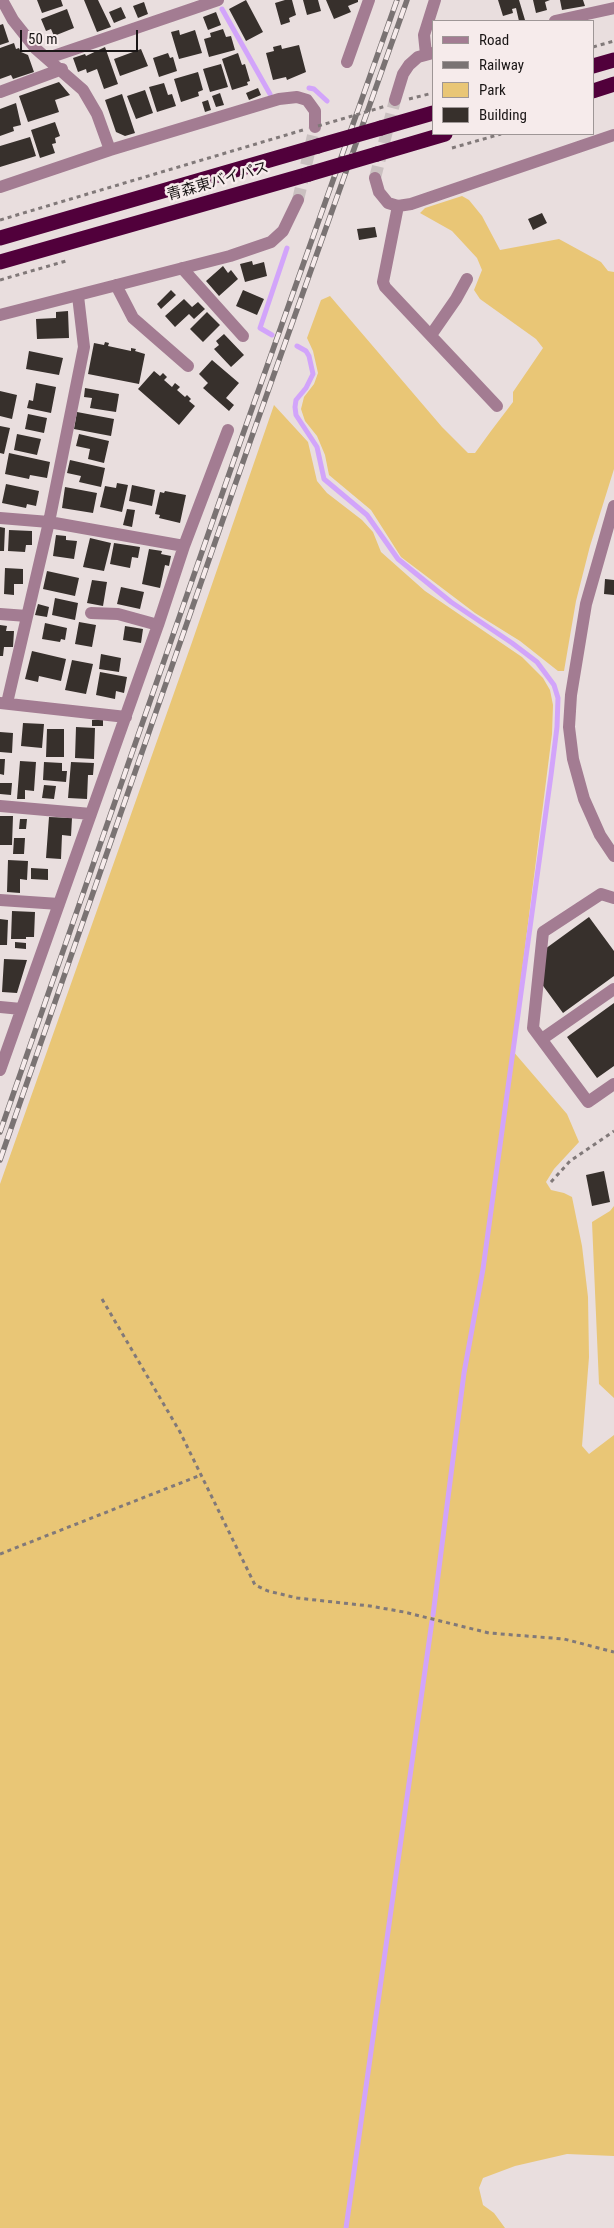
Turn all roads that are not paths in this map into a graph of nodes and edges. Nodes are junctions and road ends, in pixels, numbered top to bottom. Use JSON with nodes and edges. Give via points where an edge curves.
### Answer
{"nodes":[{"id":1,"x":2,"y":0,"type":"edge"},
{"id":2,"x":218,"y":0,"type":"edge"},
{"id":3,"x":369,"y":0,"type":"edge"},
{"id":4,"x":435,"y":0,"type":"edge"},
{"id":5,"x":610,"y":6,"type":"edge"},
{"id":6,"x":559,"y":20,"type":"edge"},
{"id":7,"x":430,"y":53,"type":"edge"},
{"id":8,"x":48,"y":58,"type":"junction"},
{"id":9,"x":614,"y":60,"type":"edge"},
{"id":10,"x":347,"y":62,"type":"dead end"},
{"id":11,"x":594,"y":66,"type":"edge"},
{"id":12,"x":62,"y":70,"type":"junction"},
{"id":13,"x":614,"y":84,"type":"edge"},
{"id":14,"x":594,"y":90,"type":"edge"},
{"id":15,"x":0,"y":92,"type":"edge"},
{"id":16,"x":391,"y":103,"type":"tunnel mouth"},
{"id":17,"x":432,"y":113,"type":"edge"},
{"id":18,"x":317,"y":126,"type":"tunnel mouth"},
{"id":19,"x":442,"y":135,"type":"edge"},
{"id":20,"x":614,"y":135,"type":"edge"},
{"id":21,"x":110,"y":150,"type":"junction"},
{"id":22,"x":375,"y":178,"type":"tunnel mouth"},
{"id":23,"x":0,"y":187,"type":"edge"},
{"id":24,"x":298,"y":200,"type":"tunnel mouth"},
{"id":25,"x":398,"y":206,"type":"junction"},
{"id":26,"x":0,"y":238,"type":"edge"},
{"id":27,"x":0,"y":262,"type":"edge"},
{"id":28,"x":182,"y":268,"type":"junction"},
{"id":29,"x":467,"y":280,"type":"dead end"},
{"id":30,"x":116,"y":285,"type":"junction"},
{"id":31,"x":78,"y":296,"type":"junction"},
{"id":32,"x":0,"y":315,"type":"edge"},
{"id":33,"x":431,"y":335,"type":"junction"},
{"id":34,"x":243,"y":336,"type":"dead end"},
{"id":35,"x":188,"y":366,"type":"dead end"},
{"id":36,"x":497,"y":406,"type":"dead end"},
{"id":37,"x":228,"y":430,"type":"dead end"},
{"id":38,"x":614,"y":506,"type":"edge"},
{"id":39,"x":0,"y":518,"type":"edge"},
{"id":40,"x":49,"y":522,"type":"junction"},
{"id":41,"x":184,"y":546,"type":"junction"},
{"id":42,"x":91,"y":613,"type":"dead end"},
{"id":43,"x":0,"y":614,"type":"edge"},
{"id":44,"x":27,"y":616,"type":"junction"},
{"id":45,"x":158,"y":625,"type":"junction"},
{"id":46,"x":3,"y":703,"type":"edge"},
{"id":47,"x":126,"y":717,"type":"junction"},
{"id":48,"x":0,"y":806,"type":"edge"},
{"id":49,"x":91,"y":814,"type":"junction"},
{"id":50,"x":614,"y":856,"type":"edge"},
{"id":51,"x":614,"y":898,"type":"edge"},
{"id":52,"x":0,"y":900,"type":"edge"},
{"id":53,"x":59,"y":904,"type":"junction"},
{"id":54,"x":614,"y":990,"type":"edge"},
{"id":55,"x":0,"y":1007,"type":"edge"},
{"id":56,"x":21,"y":1009,"type":"junction"},
{"id":57,"x":542,"y":1040,"type":"junction"},
{"id":58,"x":0,"y":1070,"type":"edge"},
{"id":59,"x":614,"y":1084,"type":"edge"}],
"edges":[{"from":1,"to":8,"type":"street","via":[[13,20],[36,49]]},
{"from":2,"to":8,"type":"street"},
{"from":3,"to":10,"type":"street"},
{"from":4,"to":7,"type":"street","via":[[424,35]]},
{"from":5,"to":6,"type":"street"},
{"from":7,"to":16,"type":"street","via":[[408,65]]},
{"from":8,"to":12,"type":"street"},
{"from":9,"to":11,"type":"highway"},
{"from":12,"to":15,"type":"street"},
{"from":12,"to":21,"type":"street","via":[[83,90],[97,114]]},
{"from":13,"to":14,"type":"highway"},
{"from":17,"to":26,"type":"highway","name":"青森東バイパス","bridge":true},
{"from":18,"to":21,"type":"street","via":[[315,111],[307,100],[297,97],[279,99]]},
{"from":19,"to":27,"type":"highway","name":"青森東バイパス","bridge":true},
{"from":20,"to":25,"type":"street"},
{"from":21,"to":23,"type":"street"},
{"from":22,"to":25,"type":"street","via":[[379,192],[388,203]]},
{"from":24,"to":28,"type":"street","via":[[283,231],[271,242]]},
{"from":25,"to":33,"type":"street","via":[[385,286]]},
{"from":28,"to":30,"type":"street"},
{"from":28,"to":34,"type":"street"},
{"from":29,"to":33,"type":"street"},
{"from":30,"to":31,"type":"street"},
{"from":30,"to":35,"type":"street","via":[[133,318]]},
{"from":31,"to":32,"type":"street"},
{"from":31,"to":40,"type":"street","via":[[84,346]]},
{"from":33,"to":36,"type":"street"},
{"from":37,"to":41,"type":"street"},
{"from":38,"to":50,"type":"street","via":[[586,604],[571,695],[570,726],[573,759],[584,799],[600,836]]},
{"from":39,"to":40,"type":"street"},
{"from":40,"to":41,"type":"street"},
{"from":40,"to":44,"type":"street"},
{"from":41,"to":45,"type":"street"},
{"from":42,"to":45,"type":"street","via":[[118,614]]},
{"from":43,"to":44,"type":"street"},
{"from":44,"to":46,"type":"street"},
{"from":45,"to":47,"type":"street"},
{"from":46,"to":47,"type":"street"},
{"from":47,"to":49,"type":"street"},
{"from":48,"to":49,"type":"street"},
{"from":49,"to":53,"type":"street"},
{"from":51,"to":57,"type":"street","via":[[601,894],[543,932],[533,1028]]},
{"from":52,"to":53,"type":"street"},
{"from":53,"to":56,"type":"street"},
{"from":54,"to":57,"type":"street"},
{"from":55,"to":56,"type":"street"},
{"from":56,"to":58,"type":"street"},
{"from":57,"to":59,"type":"street","via":[[588,1102]]}]}
